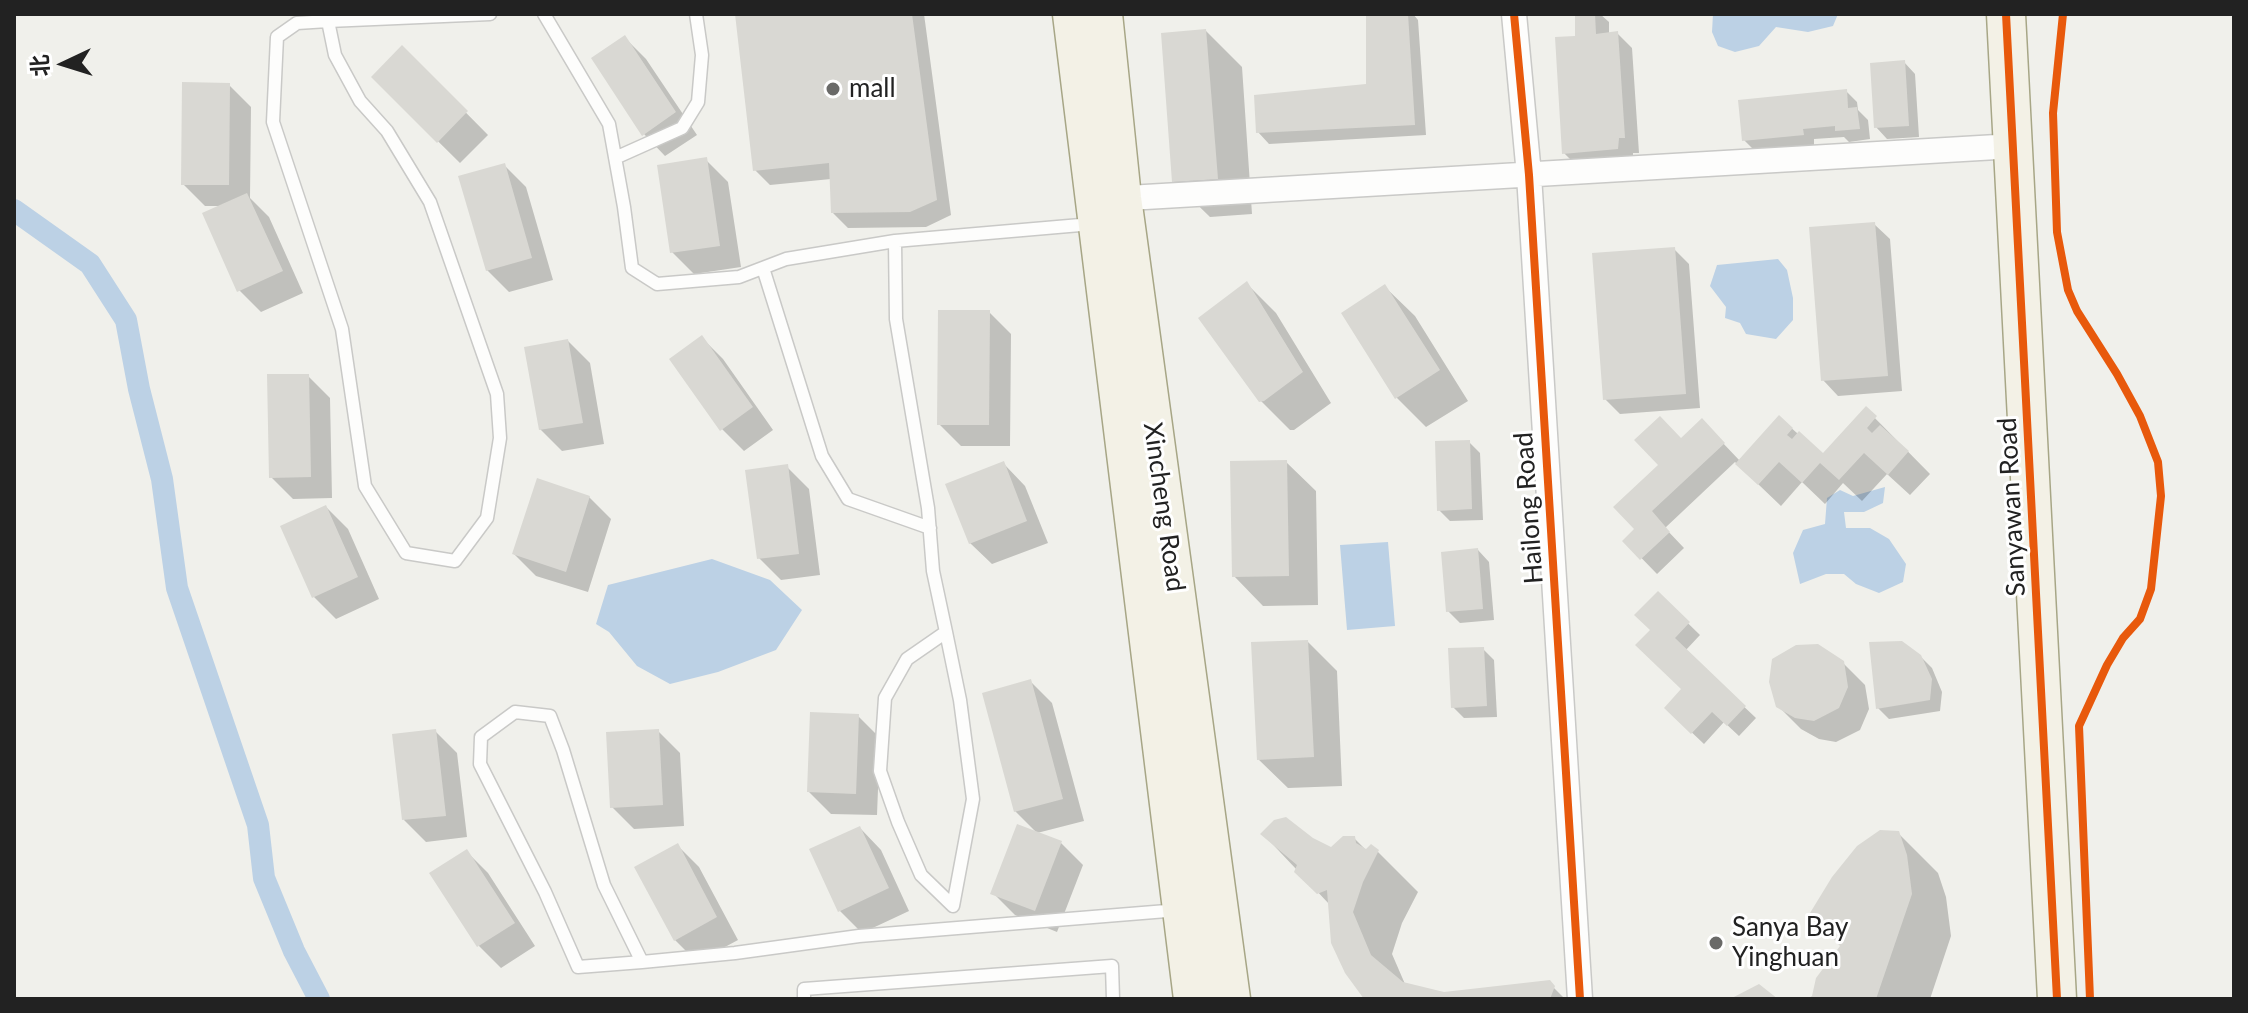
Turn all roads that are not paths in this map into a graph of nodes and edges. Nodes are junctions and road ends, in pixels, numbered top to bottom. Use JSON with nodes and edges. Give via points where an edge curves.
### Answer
{"nodes":[{"id":1,"x":490,"y":14,"type":"edge"},
{"id":2,"x":544,"y":14,"type":"edge"},
{"id":3,"x":696,"y":14,"type":"edge"},
{"id":4,"x":1072,"y":14,"type":"edge"},
{"id":5,"x":1103,"y":14,"type":"edge"},
{"id":6,"x":1514,"y":14,"type":"edge"},
{"id":7,"x":2006,"y":14,"type":"edge"},
{"id":8,"x":328,"y":21,"type":"junction"},
{"id":9,"x":2014,"y":146,"type":"junction"},
{"id":10,"x":615,"y":158,"type":"junction"},
{"id":11,"x":1529,"y":175,"type":"junction"},
{"id":12,"x":1103,"y":207,"type":"junction"},
{"id":13,"x":895,"y":241,"type":"junction"},
{"id":14,"x":763,"y":268,"type":"junction"},
{"id":15,"x":930,"y":528,"type":"junction"},
{"id":16,"x":946,"y":632,"type":"junction"},
{"id":17,"x":953,"y":906,"type":"junction"},
{"id":18,"x":1182,"y":910,"type":"junction"},
{"id":19,"x":956,"y":927,"type":"junction"},
{"id":20,"x":642,"y":962,"type":"junction"},
{"id":21,"x":804,"y":999,"type":"edge"},
{"id":22,"x":1113,"y":999,"type":"edge"},
{"id":23,"x":1193,"y":999,"type":"edge"},
{"id":24,"x":1231,"y":999,"type":"edge"},
{"id":25,"x":1580,"y":999,"type":"edge"},
{"id":26,"x":2057,"y":999,"type":"edge"}],
"edges":[{"from":1,"to":8,"type":"lane"},
{"from":2,"to":10,"type":"lane","via":[[609,124]]},
{"from":3,"to":10,"type":"lane","via":[[702,55],[698,102],[682,128]]},
{"from":4,"to":12,"type":"main road","name":"Xincheng Road"},
{"from":5,"to":12,"type":"main road","name":"Xincheng Road"},
{"from":6,"to":11,"type":"street","name":"Hailong Road"},
{"from":7,"to":9,"type":"main road","name":"Sanyawan Road"},
{"from":8,"to":8,"type":"lane","via":[[297,23],[277,37],[273,122],[342,329],[365,486],[406,553],[455,561],[487,518],[500,438],[497,394],[430,202],[387,131],[360,101],[335,55]]},
{"from":9,"to":11,"type":"street"},
{"from":9,"to":26,"type":"main road","name":"Sanyawan Road"},
{"from":10,"to":14,"type":"lane","via":[[632,268],[657,284],[739,277]]},
{"from":11,"to":12,"type":"street"},
{"from":11,"to":25,"type":"street","name":"Hailong Road"},
{"from":12,"to":13,"type":"lane"},
{"from":12,"to":18,"type":"main road","name":"Xincheng Road"},
{"from":12,"to":24,"type":"main road","name":"Xincheng Road"},
{"from":13,"to":14,"type":"lane","via":[[786,259]]},
{"from":13,"to":15,"type":"lane","via":[[896,319]]},
{"from":14,"to":15,"type":"lane","via":[[822,456],[848,499]]},
{"from":15,"to":16,"type":"lane"},
{"from":16,"to":17,"type":"lane","via":[[973,799]]},
{"from":16,"to":17,"type":"lane","via":[[907,659],[885,698],[880,771],[921,875]]},
{"from":17,"to":19,"type":"lane"},
{"from":18,"to":19,"type":"lane"},
{"from":18,"to":23,"type":"main road","name":"Xincheng Road"},
{"from":19,"to":20,"type":"lane"},
{"from":20,"to":20,"type":"lane","via":[[578,967],[480,764],[481,737],[515,712],[550,716],[604,885]]},
{"from":21,"to":22,"type":"lane","via":[[804,989],[1112,966]]}]}
